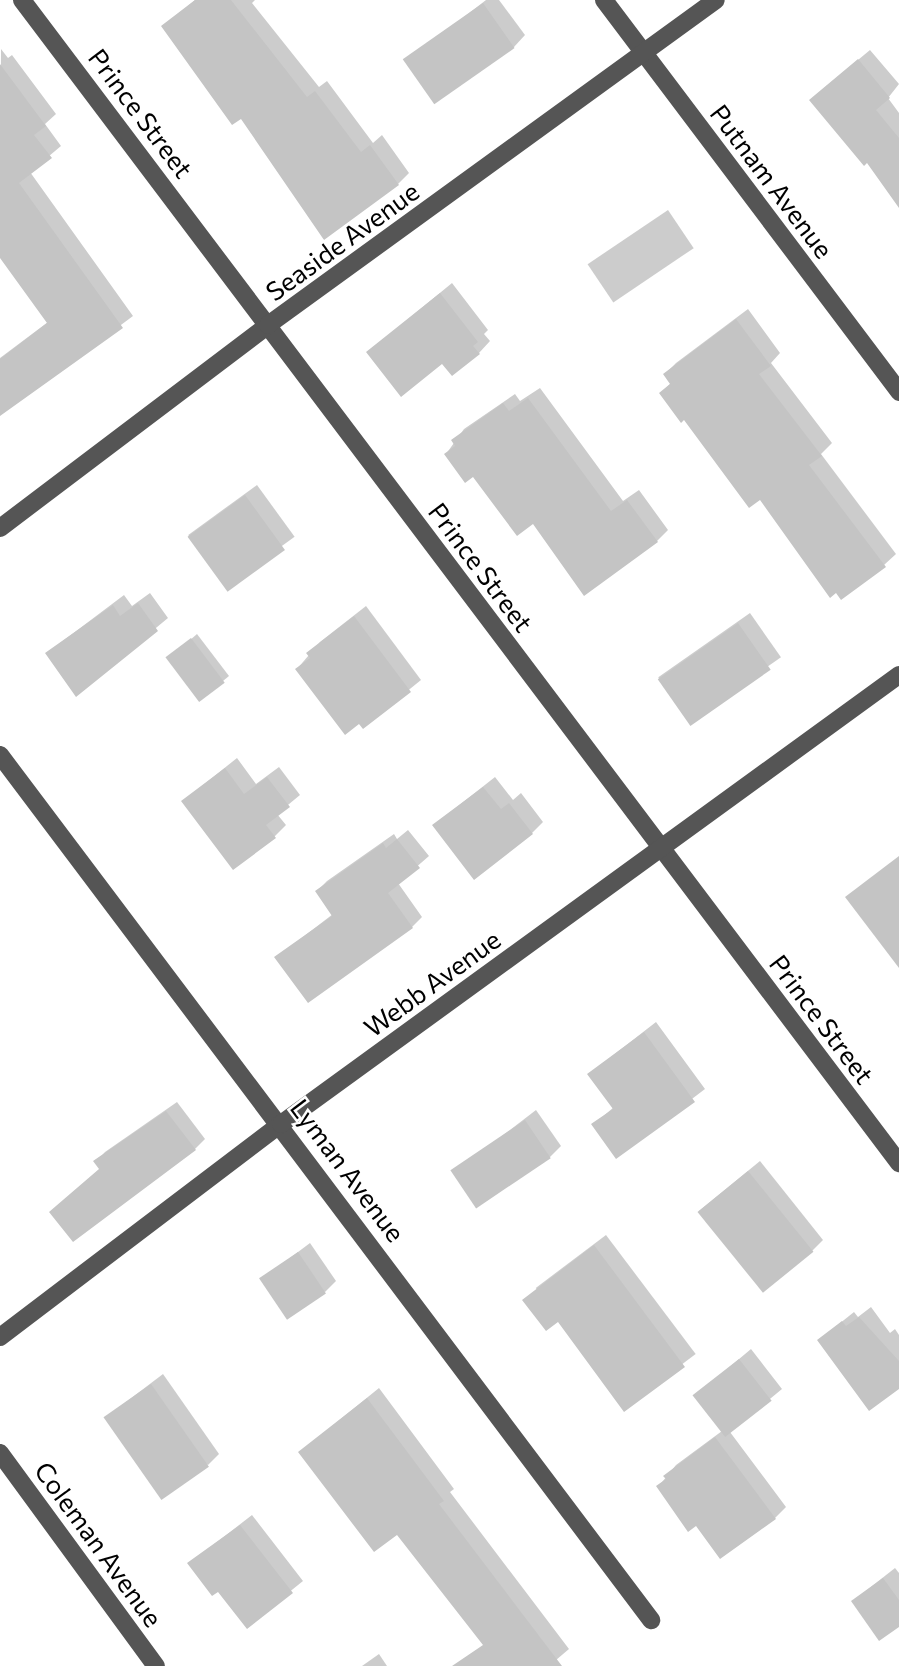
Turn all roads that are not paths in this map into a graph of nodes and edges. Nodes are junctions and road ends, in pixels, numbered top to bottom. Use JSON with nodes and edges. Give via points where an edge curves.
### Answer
{"nodes":[{"id":1,"x":22,"y":0,"type":"edge"},
{"id":2,"x":604,"y":0,"type":"edge"},
{"id":3,"x":716,"y":0,"type":"edge"},
{"id":4,"x":644,"y":56,"type":"junction"},
{"id":5,"x":268,"y":326,"type":"junction"},
{"id":6,"x":899,"y":392,"type":"edge"},
{"id":7,"x":0,"y":528,"type":"edge"},
{"id":8,"x":899,"y":675,"type":"edge"},
{"id":9,"x":0,"y":755,"type":"edge"},
{"id":10,"x":661,"y":851,"type":"junction"},
{"id":11,"x":281,"y":1124,"type":"junction"},
{"id":12,"x":899,"y":1163,"type":"edge"},
{"id":13,"x":0,"y":1338,"type":"edge"},
{"id":14,"x":0,"y":1453,"type":"edge"},
{"id":15,"x":651,"y":1620,"type":"dead end"},
{"id":16,"x":156,"y":1666,"type":"edge"}],
"edges":[{"from":1,"to":5,"type":"street","name":"Prince Street"},
{"from":2,"to":4,"type":"street","name":"Putnam Avenue"},
{"from":3,"to":4,"type":"street","name":"Seaside Avenue"},
{"from":4,"to":5,"type":"street","name":"Seaside Avenue"},
{"from":4,"to":6,"type":"street","name":"Putnam Avenue"},
{"from":5,"to":7,"type":"street","name":"Seaside Avenue"},
{"from":5,"to":10,"type":"street","name":"Prince Street"},
{"from":8,"to":10,"type":"street","name":"Webb Avenue"},
{"from":9,"to":11,"type":"street","name":"Lyman Avenue"},
{"from":10,"to":11,"type":"street","name":"Webb Avenue"},
{"from":10,"to":12,"type":"street","name":"Prince Street"},
{"from":11,"to":13,"type":"street","name":"Webb Avenue"},
{"from":11,"to":15,"type":"street","name":"Lyman Avenue"},
{"from":14,"to":16,"type":"street","name":"Coleman Avenue"}]}
